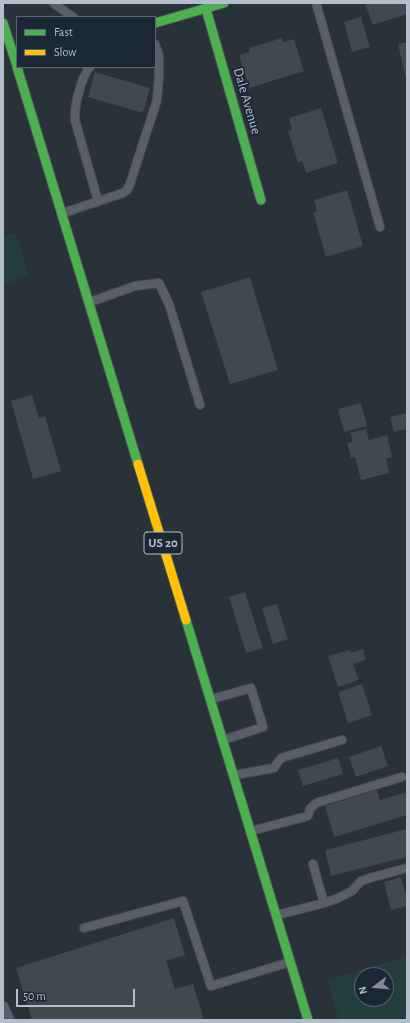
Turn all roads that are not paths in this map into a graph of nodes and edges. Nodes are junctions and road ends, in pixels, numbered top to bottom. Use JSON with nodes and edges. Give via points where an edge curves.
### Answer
{"nodes":[{"id":1,"x":53,"y":3,"type":"edge"},
{"id":2,"x":316,"y":3,"type":"edge"},
{"id":3,"x":220,"y":4,"type":"edge"},
{"id":4,"x":206,"y":9,"type":"junction"},
{"id":5,"x":72,"y":16,"type":"edge"},
{"id":6,"x":3,"y":23,"type":"edge"},
{"id":7,"x":156,"y":23,"type":"edge"},
{"id":8,"x":156,"y":49,"type":"edge"},
{"id":9,"x":16,"y":62,"type":"edge"},
{"id":10,"x":18,"y":68,"type":"edge"},
{"id":11,"x":88,"y":68,"type":"edge"},
{"id":12,"x":261,"y":200,"type":"dead end"},
{"id":13,"x":98,"y":201,"type":"junction"},
{"id":14,"x":62,"y":214,"type":"junction"},
{"id":15,"x":380,"y":226,"type":"dead end"},
{"id":16,"x":89,"y":303,"type":"junction"},
{"id":17,"x":200,"y":405,"type":"dead end"},
{"id":18,"x":210,"y":700,"type":"junction"},
{"id":19,"x":223,"y":740,"type":"junction"},
{"id":20,"x":342,"y":740,"type":"dead end"},
{"id":21,"x":233,"y":776,"type":"junction"},
{"id":22,"x":402,"y":777,"type":"dead end"},
{"id":23,"x":250,"y":831,"type":"junction"},
{"id":24,"x":313,"y":864,"type":"dead end"},
{"id":25,"x":407,"y":868,"type":"edge"},
{"id":26,"x":324,"y":903,"type":"junction"},
{"id":27,"x":276,"y":915,"type":"junction"},
{"id":28,"x":84,"y":928,"type":"dead end"},
{"id":29,"x":290,"y":962,"type":"junction"},
{"id":30,"x":3,"y":1007,"type":"edge"},
{"id":31,"x":10,"y":1020,"type":"edge"},
{"id":32,"x":308,"y":1020,"type":"edge"}],
"edges":[{"from":1,"to":5,"type":"lane"},
{"from":2,"to":15,"type":"lane"},
{"from":3,"to":4,"type":"main road"},
{"from":4,"to":7,"type":"main road"},
{"from":4,"to":12,"type":"main road","name":"Dale Avenue"},
{"from":6,"to":9,"type":"main road","number":"US 20"},
{"from":8,"to":13,"type":"lane","via":[[159,75],[157,100],[130,184],[127,190]]},
{"from":10,"to":14,"type":"main road","number":"US 20"},
{"from":11,"to":13,"type":"lane","via":[[83,78],[75,120]]},
{"from":13,"to":14,"type":"lane"},
{"from":14,"to":16,"type":"main road","number":"US 20"},
{"from":16,"to":17,"type":"lane","via":[[134,286],[160,283],[169,304]]},
{"from":16,"to":18,"type":"main road","number":"US 20"},
{"from":18,"to":19,"type":"main road","number":"US 20"},
{"from":18,"to":19,"type":"lane","via":[[251,688],[263,727]]},
{"from":19,"to":21,"type":"main road","number":"US 20"},
{"from":20,"to":21,"type":"lane","via":[[282,758],[274,768]]},
{"from":21,"to":23,"type":"main road","number":"US 20"},
{"from":22,"to":23,"type":"lane","via":[[316,803],[308,816]]},
{"from":23,"to":27,"type":"main road","number":"US 20"},
{"from":24,"to":26,"type":"lane"},
{"from":25,"to":26,"type":"lane","via":[[370,878],[361,882],[352,891]]},
{"from":26,"to":27,"type":"lane"},
{"from":27,"to":29,"type":"main road","number":"US 20"},
{"from":28,"to":29,"type":"lane","via":[[183,901],[211,986]]},
{"from":29,"to":32,"type":"main road","number":"US 20"},
{"from":30,"to":31,"type":"lane"}]}
